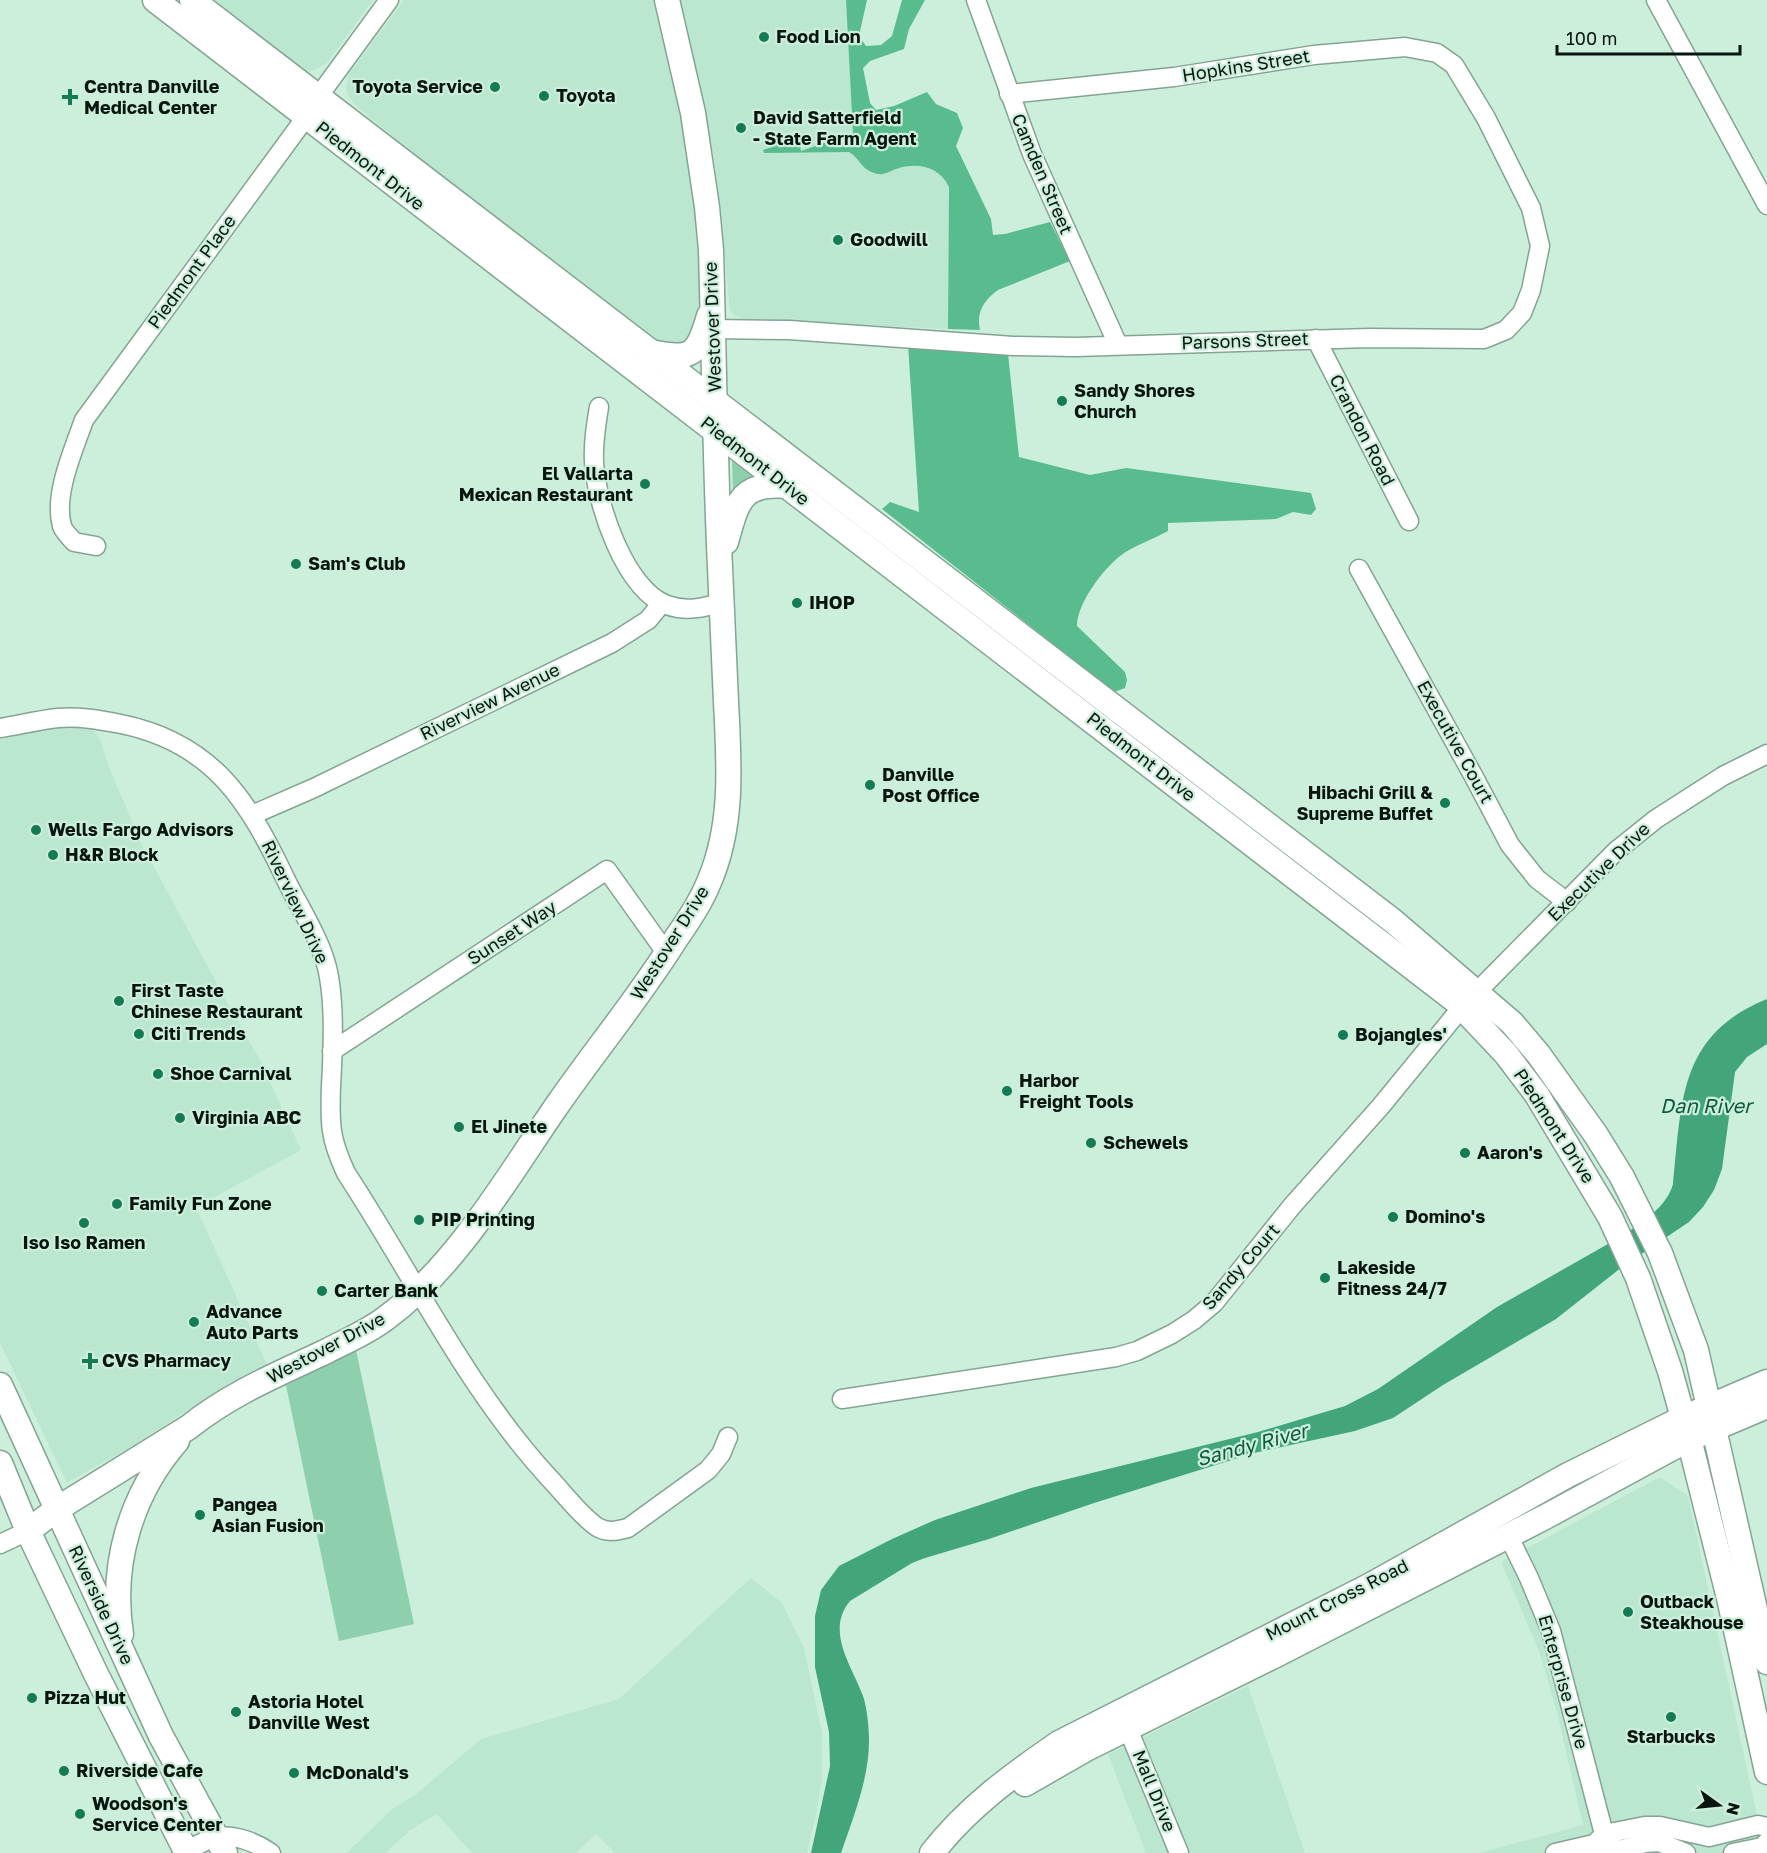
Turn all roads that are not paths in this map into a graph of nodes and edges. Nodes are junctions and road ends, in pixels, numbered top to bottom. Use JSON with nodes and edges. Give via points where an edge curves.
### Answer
{"nodes":[{"id":1,"x":154,"y":0,"type":"edge"},
{"id":2,"x":192,"y":0,"type":"edge"},
{"id":3,"x":388,"y":0,"type":"edge"},
{"id":4,"x":667,"y":0,"type":"edge"},
{"id":5,"x":976,"y":0,"type":"edge"},
{"id":6,"x":1656,"y":0,"type":"edge"},
{"id":7,"x":1467,"y":86,"type":"joint"},
{"id":8,"x":1009,"y":94,"type":"junction"},
{"id":9,"x":312,"y":107,"type":"junction"},
{"id":10,"x":1767,"y":205,"type":"edge"},
{"id":11,"x":712,"y":303,"type":"junction"},
{"id":12,"x":713,"y":328,"type":"junction"},
{"id":13,"x":1316,"y":339,"type":"junction"},
{"id":14,"x":1118,"y":345,"type":"junction"},
{"id":15,"x":650,"y":352,"type":"junction"},
{"id":16,"x":715,"y":402,"type":"junction"},
{"id":17,"x":599,"y":407,"type":"dead end"},
{"id":18,"x":716,"y":431,"type":"junction"},
{"id":19,"x":787,"y":486,"type":"junction"},
{"id":20,"x":1409,"y":521,"type":"dead end"},
{"id":21,"x":96,"y":546,"type":"dead end"},
{"id":22,"x":720,"y":564,"type":"junction"},
{"id":23,"x":1359,"y":569,"type":"dead end"},
{"id":24,"x":722,"y":602,"type":"junction"},
{"id":25,"x":662,"y":603,"type":"junction"},
{"id":26,"x":0,"y":728,"type":"edge"},
{"id":27,"x":1767,"y":754,"type":"edge"},
{"id":28,"x":252,"y":815,"type":"junction"},
{"id":29,"x":1567,"y":902,"type":"junction"},
{"id":30,"x":667,"y":954,"type":"junction"},
{"id":31,"x":1470,"y":1000,"type":"junction"},
{"id":32,"x":332,"y":1051,"type":"junction"},
{"id":33,"x":417,"y":1291,"type":"junction"},
{"id":34,"x":1767,"y":1382,"type":"edge"},
{"id":35,"x":0,"y":1385,"type":"edge"},
{"id":36,"x":842,"y":1399,"type":"dead end"},
{"id":37,"x":1767,"y":1406,"type":"edge"},
{"id":38,"x":1712,"y":1418,"type":"junction"},
{"id":39,"x":189,"y":1427,"type":"junction"},
{"id":40,"x":1686,"y":1429,"type":"junction"},
{"id":41,"x":728,"y":1437,"type":"dead end"},
{"id":42,"x":0,"y":1463,"type":"edge"},
{"id":43,"x":57,"y":1509,"type":"junction"},
{"id":44,"x":28,"y":1530,"type":"junction"},
{"id":45,"x":1508,"y":1535,"type":"junction"},
{"id":46,"x":0,"y":1544,"type":"edge"},
{"id":47,"x":124,"y":1654,"type":"junction"},
{"id":48,"x":1767,"y":1662,"type":"edge"},
{"id":49,"x":1128,"y":1729,"type":"junction"},
{"id":50,"x":1767,"y":1772,"type":"edge"},
{"id":51,"x":1767,"y":1827,"type":"edge"},
{"id":52,"x":1599,"y":1839,"type":"junction"},
{"id":53,"x":1767,"y":1842,"type":"edge"},
{"id":54,"x":221,"y":1845,"type":"edge"},
{"id":55,"x":185,"y":1852,"type":"edge"},
{"id":56,"x":1617,"y":1852,"type":"edge"},
{"id":57,"x":1679,"y":1852,"type":"edge"},
{"id":58,"x":271,"y":1853,"type":"edge"},
{"id":59,"x":932,"y":1853,"type":"edge"},
{"id":60,"x":951,"y":1853,"type":"edge"},
{"id":61,"x":1179,"y":1853,"type":"edge"},
{"id":62,"x":1555,"y":1853,"type":"edge"},
{"id":63,"x":1733,"y":1853,"type":"edge"}],
"edges":[{"from":1,"to":9,"type":"main road","name":"Piedmont Drive"},
{"from":2,"to":9,"type":"main road","name":"Piedmont Drive"},
{"from":3,"to":9,"type":"street","name":"Piedmont Place"},
{"from":4,"to":11,"type":"main road","name":"Westover Drive","via":[[703,174]]},
{"from":5,"to":8,"type":"street","name":"Camden Street"},
{"from":6,"to":10,"type":"street"},
{"from":7,"to":8,"type":"street","name":"Hopkins Street","via":[[1445,57],[1405,47]]},
{"from":7,"to":13,"type":"street","name":"Parsons Street","via":[[1525,194],[1537,227],[1537,266],[1522,313],[1506,330],[1484,339]]},
{"from":8,"to":14,"type":"street","name":"Camden Street"},
{"from":9,"to":15,"type":"main road","name":"Piedmont Drive"},
{"from":9,"to":18,"type":"main road","name":"Piedmont Drive"},
{"from":9,"to":21,"type":"street","name":"Piedmont Place","via":[[84,420],[60,501],[63,528],[74,542]]},
{"from":11,"to":12,"type":"main road","name":"Westover Drive"},
{"from":11,"to":15,"type":"main road","via":[[702,340],[694,351],[684,356]]},
{"from":12,"to":14,"type":"street","name":"Parsons Street","via":[[1013,346]]},
{"from":12,"to":16,"type":"main road","name":"Westover Drive"},
{"from":13,"to":14,"type":"street","name":"Parsons Street"},
{"from":13,"to":20,"type":"street","name":"Crandon Road"},
{"from":15,"to":16,"type":"main road","name":"Piedmont Drive"},
{"from":16,"to":18,"type":"main road","name":"Westover Drive"},
{"from":16,"to":31,"type":"main road","name":"Piedmont Drive","via":[[1393,921]]},
{"from":17,"to":25,"type":"street","via":[[594,463],[603,510],[629,568]]},
{"from":18,"to":19,"type":"main road","name":"Piedmont Drive"},
{"from":18,"to":22,"type":"main road","name":"Westover Drive"},
{"from":19,"to":22,"type":"main road","via":[[758,487],[737,504]]},
{"from":19,"to":31,"type":"main road","name":"Piedmont Drive","via":[[1274,860]]},
{"from":22,"to":24,"type":"main road","name":"Westover Drive"},
{"from":23,"to":29,"type":"street","name":"Executive Court","via":[[1510,845],[1537,879]]},
{"from":24,"to":25,"type":"street","via":[[694,609]]},
{"from":24,"to":30,"type":"main road","name":"Westover Drive","via":[[729,760],[726,827],[700,902]]},
{"from":25,"to":28,"type":"street","name":"Riverview Avenue","via":[[648,620],[612,643]]},
{"from":26,"to":28,"type":"street","name":"Riverview Drive","via":[[80,718],[161,734],[202,758]]},
{"from":27,"to":29,"type":"street","name":"Executive Drive","via":[[1723,776],[1648,824]]},
{"from":28,"to":32,"type":"street","name":"Riverview Drive","via":[[322,953],[329,975]]},
{"from":29,"to":31,"type":"street","name":"Executive Drive"},
{"from":30,"to":32,"type":"street","name":"Sunset Way","via":[[607,870]]},
{"from":30,"to":33,"type":"main road","name":"Westover Drive","via":[[446,1263]]},
{"from":31,"to":36,"type":"street","name":"Sandy Court","via":[[1214,1303],[1172,1334],[1116,1357]]},
{"from":31,"to":38,"type":"main road","name":"Piedmont Drive","via":[[1512,1023],[1539,1055],[1622,1177],[1676,1294],[1696,1350]]},
{"from":31,"to":40,"type":"main road","name":"Piedmont Drive","via":[[1537,1095],[1623,1243],[1652,1312]]},
{"from":32,"to":33,"type":"street","name":"Riverview Drive","via":[[331,1129],[338,1154]]},
{"from":33,"to":39,"type":"main road","name":"Westover Drive","via":[[386,1318],[358,1335],[238,1394]]},
{"from":33,"to":41,"type":"street","name":"Riverview Drive","via":[[506,1426],[597,1527],[608,1531],[628,1528],[708,1470]]},
{"from":34,"to":38,"type":"main road","name":"Mount Cross Road"},
{"from":35,"to":43,"type":"main road","name":"Riverside Drive"},
{"from":37,"to":38,"type":"main road","name":"Mount Cross Road"},
{"from":38,"to":40,"type":"main road","name":"Mount Cross Road"},
{"from":38,"to":48,"type":"main road","name":"Piedmont Drive"},
{"from":39,"to":43,"type":"main road","name":"Westover Drive"},
{"from":39,"to":47,"type":"main road","via":[[153,1474],[128,1526],[118,1599]]},
{"from":40,"to":45,"type":"main road","name":"Mount Cross Road"},
{"from":40,"to":50,"type":"main road","name":"Piedmont Drive","via":[[1729,1598]]},
{"from":40,"to":59,"type":"main road","name":"Mount Cross Road","via":[[1548,1486],[1369,1586],[1059,1743],[967,1812]]},
{"from":42,"to":44,"type":"main road","name":"Riverside Drive"},
{"from":43,"to":44,"type":"main road","name":"Westover Drive"},
{"from":43,"to":47,"type":"main road","name":"Riverside Drive"},
{"from":44,"to":46,"type":"street"},
{"from":44,"to":55,"type":"main road","name":"Riverside Drive"},
{"from":45,"to":49,"type":"main road","name":"Mount Cross Road"},
{"from":45,"to":52,"type":"street","name":"Enterprise Drive","via":[[1551,1631]]},
{"from":47,"to":54,"type":"main road","name":"Riverside Drive","via":[[161,1736]]},
{"from":49,"to":60,"type":"main road","name":"Mount Cross Road","via":[[1014,1791]]},
{"from":49,"to":61,"type":"street","name":"Mall Drive"},
{"from":51,"to":52,"type":"street","via":[[1758,1825],[1709,1837],[1660,1826],[1639,1827]]},
{"from":52,"to":56,"type":"street"},
{"from":52,"to":62,"type":"street"},
{"from":53,"to":63,"type":"street"},
{"from":54,"to":55,"type":"street"},
{"from":54,"to":58,"type":"street","via":[[232,1837],[250,1841]]},
{"from":56,"to":57,"type":"street","via":[[1656,1842]]}]}
